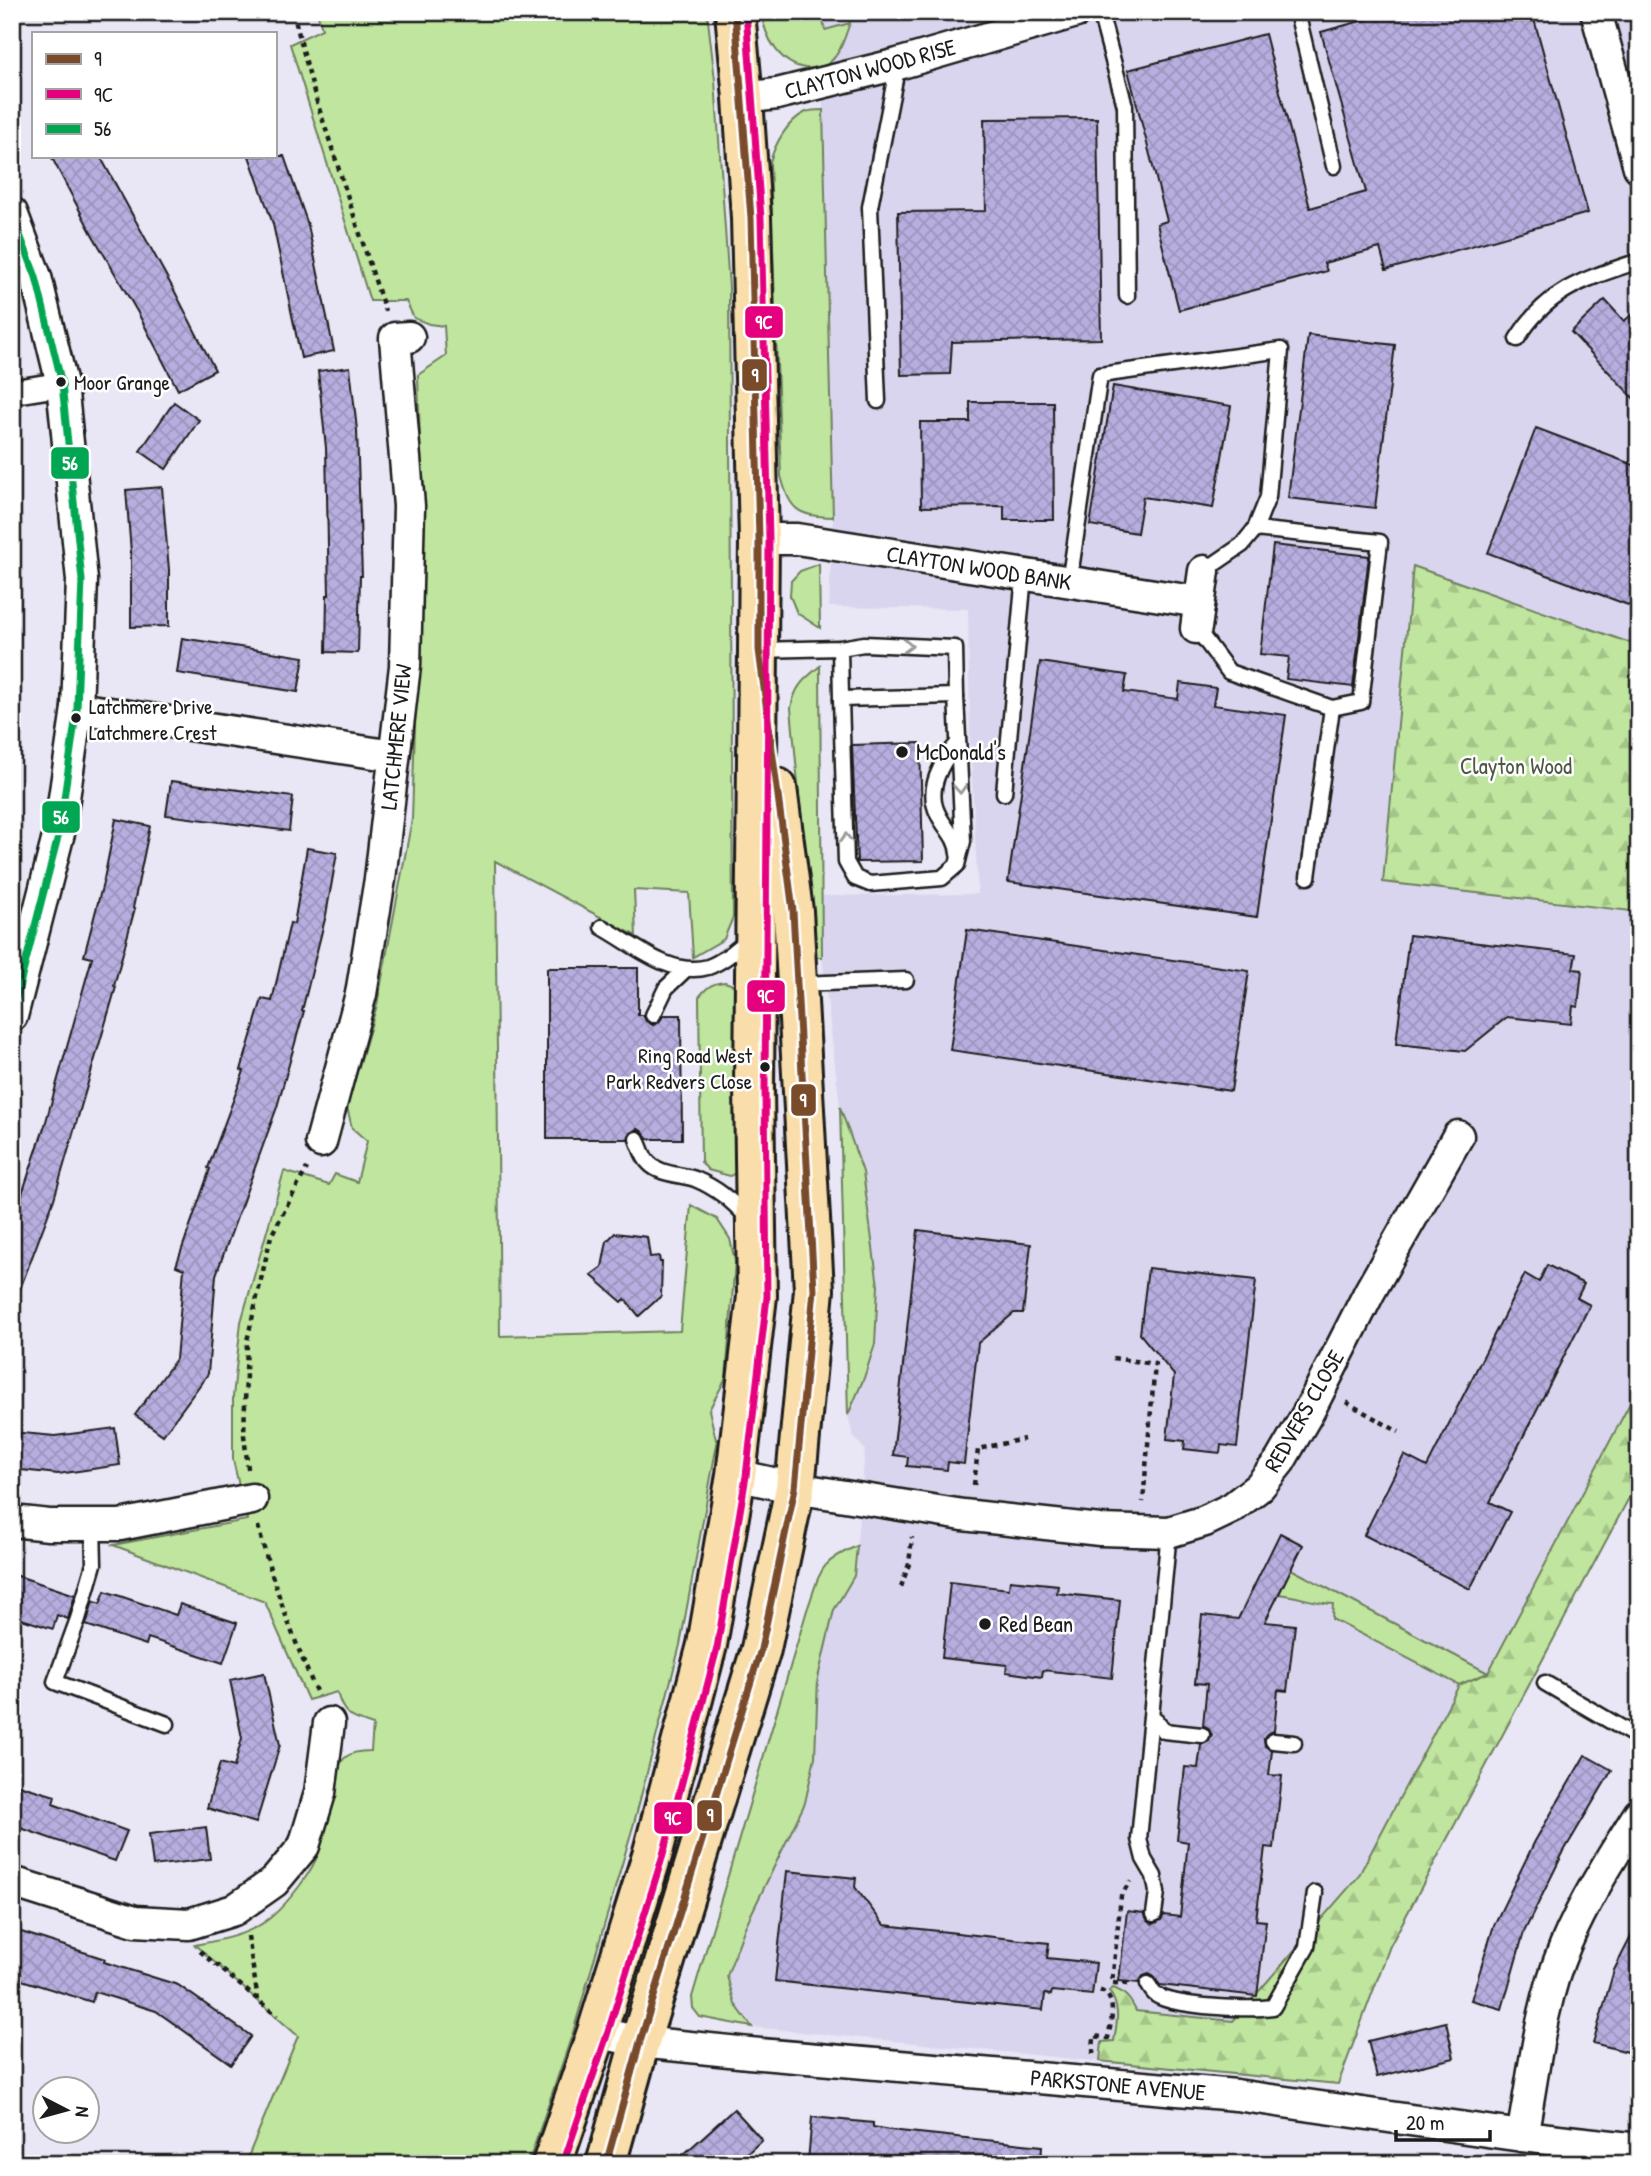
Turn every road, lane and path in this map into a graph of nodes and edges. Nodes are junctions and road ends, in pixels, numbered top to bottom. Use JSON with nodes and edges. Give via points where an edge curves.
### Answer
{"nodes":[{"id":1,"x":293,"y":12,"type":"edge"},
{"id":2,"x":734,"y":12,"type":"edge"},
{"id":3,"x":1076,"y":12,"type":"edge"},
{"id":4,"x":1100,"y":12,"type":"edge"},
{"id":5,"x":1297,"y":12,"type":"edge"},
{"id":6,"x":1596,"y":12,"type":"edge"},
{"id":7,"x":898,"y":64,"type":"junction"},
{"id":8,"x":743,"y":98,"type":"junction"},
{"id":9,"x":1334,"y":166,"type":"dead end"},
{"id":10,"x":1639,"y":167,"type":"edge"},
{"id":11,"x":12,"y":213,"type":"edge"},
{"id":12,"x":1639,"y":261,"type":"edge"},
{"id":13,"x":1127,"y":296,"type":"dead end"},
{"id":14,"x":402,"y":338,"type":"joint"},
{"id":15,"x":1517,"y":339,"type":"dead end"},
{"id":16,"x":62,"y":384,"type":"junction"},
{"id":17,"x":12,"y":393,"type":"edge"},
{"id":18,"x":878,"y":401,"type":"dead end"},
{"id":19,"x":1255,"y":529,"type":"junction"},
{"id":20,"x":759,"y":539,"type":"junction"},
{"id":21,"x":1203,"y":571,"type":"joint"},
{"id":22,"x":1024,"y":575,"type":"junction"},
{"id":23,"x":1069,"y":583,"type":"junction"},
{"id":24,"x":1198,"y":615,"type":"junction"},
{"id":25,"x":840,"y":648,"type":"junction"},
{"id":26,"x":759,"y":650,"type":"junction"},
{"id":27,"x":956,"y":696,"type":"junction"},
{"id":28,"x":841,"y":699,"type":"junction"},
{"id":29,"x":77,"y":708,"type":"junction"},
{"id":30,"x":1332,"y":708,"type":"junction"},
{"id":31,"x":958,"y":743,"type":"junction"},
{"id":32,"x":394,"y":756,"type":"junction"},
{"id":33,"x":1004,"y":793,"type":"dead end"},
{"id":34,"x":958,"y":861,"type":"junction"},
{"id":35,"x":1308,"y":877,"type":"dead end"},
{"id":36,"x":602,"y":927,"type":"dead end"},
{"id":37,"x":756,"y":934,"type":"junction"},
{"id":38,"x":685,"y":970,"type":"junction"},
{"id":39,"x":906,"y":980,"type":"dead end"},
{"id":40,"x":797,"y":984,"type":"junction"},
{"id":41,"x":653,"y":1015,"type":"dead end"},
{"id":42,"x":12,"y":1016,"type":"edge"},
{"id":43,"x":1458,"y":1136,"type":"dead end"},
{"id":44,"x":636,"y":1139,"type":"dead end"},
{"id":45,"x":321,"y":1143,"type":"joint"},
{"id":46,"x":755,"y":1227,"type":"junction"},
{"id":47,"x":1113,"y":1358,"type":"dead end"},
{"id":48,"x":1346,"y":1402,"type":"dead end"},
{"id":49,"x":1399,"y":1432,"type":"dead end"},
{"id":50,"x":1024,"y":1439,"type":"dead end"},
{"id":51,"x":736,"y":1475,"type":"junction"},
{"id":52,"x":795,"y":1488,"type":"junction"},
{"id":53,"x":252,"y":1499,"type":"junction"},
{"id":54,"x":916,"y":1508,"type":"junction"},
{"id":55,"x":970,"y":1516,"type":"junction"},
{"id":56,"x":12,"y":1521,"type":"edge"},
{"id":57,"x":93,"y":1525,"type":"junction"},
{"id":58,"x":1154,"y":1532,"type":"junction"},
{"id":59,"x":901,"y":1587,"type":"dead end"},
{"id":60,"x":1545,"y":1683,"type":"dead end"},
{"id":61,"x":1153,"y":1717,"type":"junction"},
{"id":62,"x":330,"y":1723,"type":"joint"},
{"id":63,"x":167,"y":1724,"type":"dead end"},
{"id":64,"x":1202,"y":1735,"type":"dead end"},
{"id":65,"x":1639,"y":1738,"type":"edge"},
{"id":66,"x":1273,"y":1741,"type":"dead end"},
{"id":67,"x":1294,"y":1743,"type":"dead end"},
{"id":68,"x":1639,"y":1814,"type":"edge"},
{"id":69,"x":1144,"y":1859,"type":"junction"},
{"id":70,"x":12,"y":1882,"type":"edge"},
{"id":71,"x":1315,"y":1893,"type":"dead end"},
{"id":72,"x":244,"y":1903,"type":"junction"},
{"id":73,"x":1154,"y":1914,"type":"dead end"},
{"id":74,"x":166,"y":1923,"type":"junction"},
{"id":75,"x":1112,"y":1983,"type":"junction"},
{"id":76,"x":1149,"y":1985,"type":"joint"},
{"id":77,"x":1097,"y":1990,"type":"dead end"},
{"id":78,"x":1104,"y":1991,"type":"junction"},
{"id":79,"x":258,"y":2001,"type":"junction"},
{"id":80,"x":277,"y":2016,"type":"dead end"},
{"id":81,"x":597,"y":2032,"type":"junction"},
{"id":82,"x":639,"y":2042,"type":"junction"},
{"id":83,"x":1090,"y":2083,"type":"junction"},
{"id":84,"x":1521,"y":2136,"type":"junction"},
{"id":85,"x":1639,"y":2149,"type":"edge"},
{"id":86,"x":552,"y":2164,"type":"edge"},
{"id":87,"x":606,"y":2164,"type":"edge"}],
"edges":[{"from":1,"to":14,"type":"path","via":[[370,268]]},
{"from":2,"to":8,"type":"highway"},
{"from":3,"to":7,"type":"street","name":"CLAYTON WOOD RISE"},
{"from":4,"to":13,"type":"lane","via":[[1125,106]]},
{"from":5,"to":9,"type":"lane"},
{"from":6,"to":10,"type":"street"},
{"from":7,"to":8,"type":"street","name":"CLAYTON WOOD RISE"},
{"from":7,"to":18,"type":"lane","via":[[870,207]]},
{"from":8,"to":20,"type":"highway","via":[[751,218]]},
{"from":11,"to":16,"type":"street","via":[[36,277]]},
{"from":12,"to":15,"type":"lane","via":[[1566,289],[1530,318]]},
{"from":14,"to":32,"type":"street","name":"LATCHMERE VIEW","via":[[409,506],[405,666]]},
{"from":16,"to":17,"type":"street"},
{"from":16,"to":29,"type":"street","via":[[82,580]]},
{"from":19,"to":21,"type":"lane","via":[[1242,545]]},
{"from":19,"to":23,"type":"lane","via":[[1268,497],[1281,350],[1100,375]]},
{"from":19,"to":30,"type":"lane","via":[[1380,542],[1361,702]]},
{"from":20,"to":22,"type":"street","name":"CLAYTON WOOD BANK","via":[[797,539]]},
{"from":20,"to":26,"type":"highway"},
{"from":21,"to":24,"type":"street"},
{"from":22,"to":23,"type":"street","name":"CLAYTON WOOD BANK"},
{"from":22,"to":33,"type":"lane"},
{"from":23,"to":24,"type":"street","name":"CLAYTON WOOD BANK"},
{"from":24,"to":30,"type":"lane","via":[[1229,672]]},
{"from":25,"to":26,"type":"lane"},
{"from":25,"to":27,"type":"lane","one_way":true,"via":[[864,644],[955,648]]},
{"from":25,"to":28,"type":"lane"},
{"from":26,"to":37,"type":"highway"},
{"from":26,"to":40,"type":"highway","via":[[793,911]]},
{"from":27,"to":28,"type":"lane"},
{"from":27,"to":31,"type":"lane"},
{"from":34,"to":28,"type":"lane","one_way":true,"via":[[942,878],[870,884],[855,878],[846,862]]},
{"from":29,"to":32,"type":"street"},
{"from":29,"to":42,"type":"street","via":[[59,833]]},
{"from":30,"to":35,"type":"lane"},
{"from":31,"to":34,"type":"lane","one_way":true,"via":[[963,841]]},
{"from":31,"to":34,"type":"lane","via":[[936,775],[934,793],[937,813],[957,845]]},
{"from":32,"to":45,"type":"street","name":"LATCHMERE VIEW","via":[[361,994]]},
{"from":36,"to":38,"type":"lane","via":[[663,963]]},
{"from":37,"to":38,"type":"lane","via":[[708,967]]},
{"from":37,"to":46,"type":"highway"},
{"from":38,"to":41,"type":"lane","via":[[666,988]]},
{"from":39,"to":40,"type":"lane"},
{"from":40,"to":52,"type":"highway","via":[[814,1290]]},
{"from":43,"to":58,"type":"street","name":"REDVERS CLOSE","via":[[1280,1461],[1259,1487],[1232,1508],[1205,1521]]},
{"from":44,"to":46,"type":"lane","via":[[648,1163],[710,1186],[732,1200]]},
{"from":45,"to":53,"type":"path","via":[[271,1236],[247,1341],[244,1435]]},
{"from":46,"to":51,"type":"highway","via":[[757,1296]]},
{"from":47,"to":58,"type":"path","via":[[1155,1364]]},
{"from":48,"to":49,"type":"path"},
{"from":50,"to":55,"type":"path","via":[[978,1449]]},
{"from":51,"to":52,"type":"street","name":"REDVERS CLOSE"},
{"from":51,"to":81,"type":"highway","via":[[707,1645],[653,1852]]},
{"from":52,"to":54,"type":"street","name":"REDVERS CLOSE"},
{"from":52,"to":82,"type":"highway","via":[[761,1649]]},
{"from":53,"to":57,"type":"street","via":[[120,1525]]},
{"from":53,"to":62,"type":"path","via":[[288,1624]]},
{"from":54,"to":55,"type":"street","name":"REDVERS CLOSE"},
{"from":54,"to":59,"type":"path"},
{"from":55,"to":58,"type":"street","name":"REDVERS CLOSE"},
{"from":56,"to":57,"type":"street"},
{"from":57,"to":63,"type":"lane","via":[[94,1564],[55,1682]]},
{"from":58,"to":61,"type":"lane"},
{"from":60,"to":65,"type":"lane"},
{"from":61,"to":64,"type":"lane","via":[[1164,1731]]},
{"from":61,"to":69,"type":"lane","via":[[1139,1839]]},
{"from":62,"to":72,"type":"street","via":[[320,1793],[304,1846],[274,1882]]},
{"from":66,"to":67,"type":"lane"},
{"from":68,"to":84,"type":"street","via":[[1589,1894],[1564,1948],[1548,1998]]},
{"from":69,"to":73,"type":"lane","via":[[1157,1892]]},
{"from":69,"to":75,"type":"path","via":[[1121,1896]]},
{"from":70,"to":74,"type":"street","via":[[135,1921]]},
{"from":71,"to":76,"type":"lane","via":[[1307,1947],[1273,2007],[1172,2001],[1155,1995]]},
{"from":72,"to":74,"type":"street","via":[[189,1924]]},
{"from":72,"to":79,"type":"path"},
{"from":74,"to":79,"type":"path"},
{"from":75,"to":76,"type":"path"},
{"from":75,"to":78,"type":"path"},
{"from":77,"to":78,"type":"path"},
{"from":78,"to":83,"type":"path","via":[[1112,2009],[1108,2038],[1094,2036]]},
{"from":79,"to":80,"type":"path"},
{"from":81,"to":82,"type":"street","name":"PARKSTONE AVENUE"},
{"from":81,"to":86,"type":"highway"},
{"from":82,"to":83,"type":"street","name":"PARKSTONE AVENUE"},
{"from":82,"to":87,"type":"highway"},
{"from":83,"to":84,"type":"street","name":"PARKSTONE AVENUE","via":[[1236,2095]]},
{"from":84,"to":85,"type":"street","name":"PARKSTONE AVENUE"}]}
